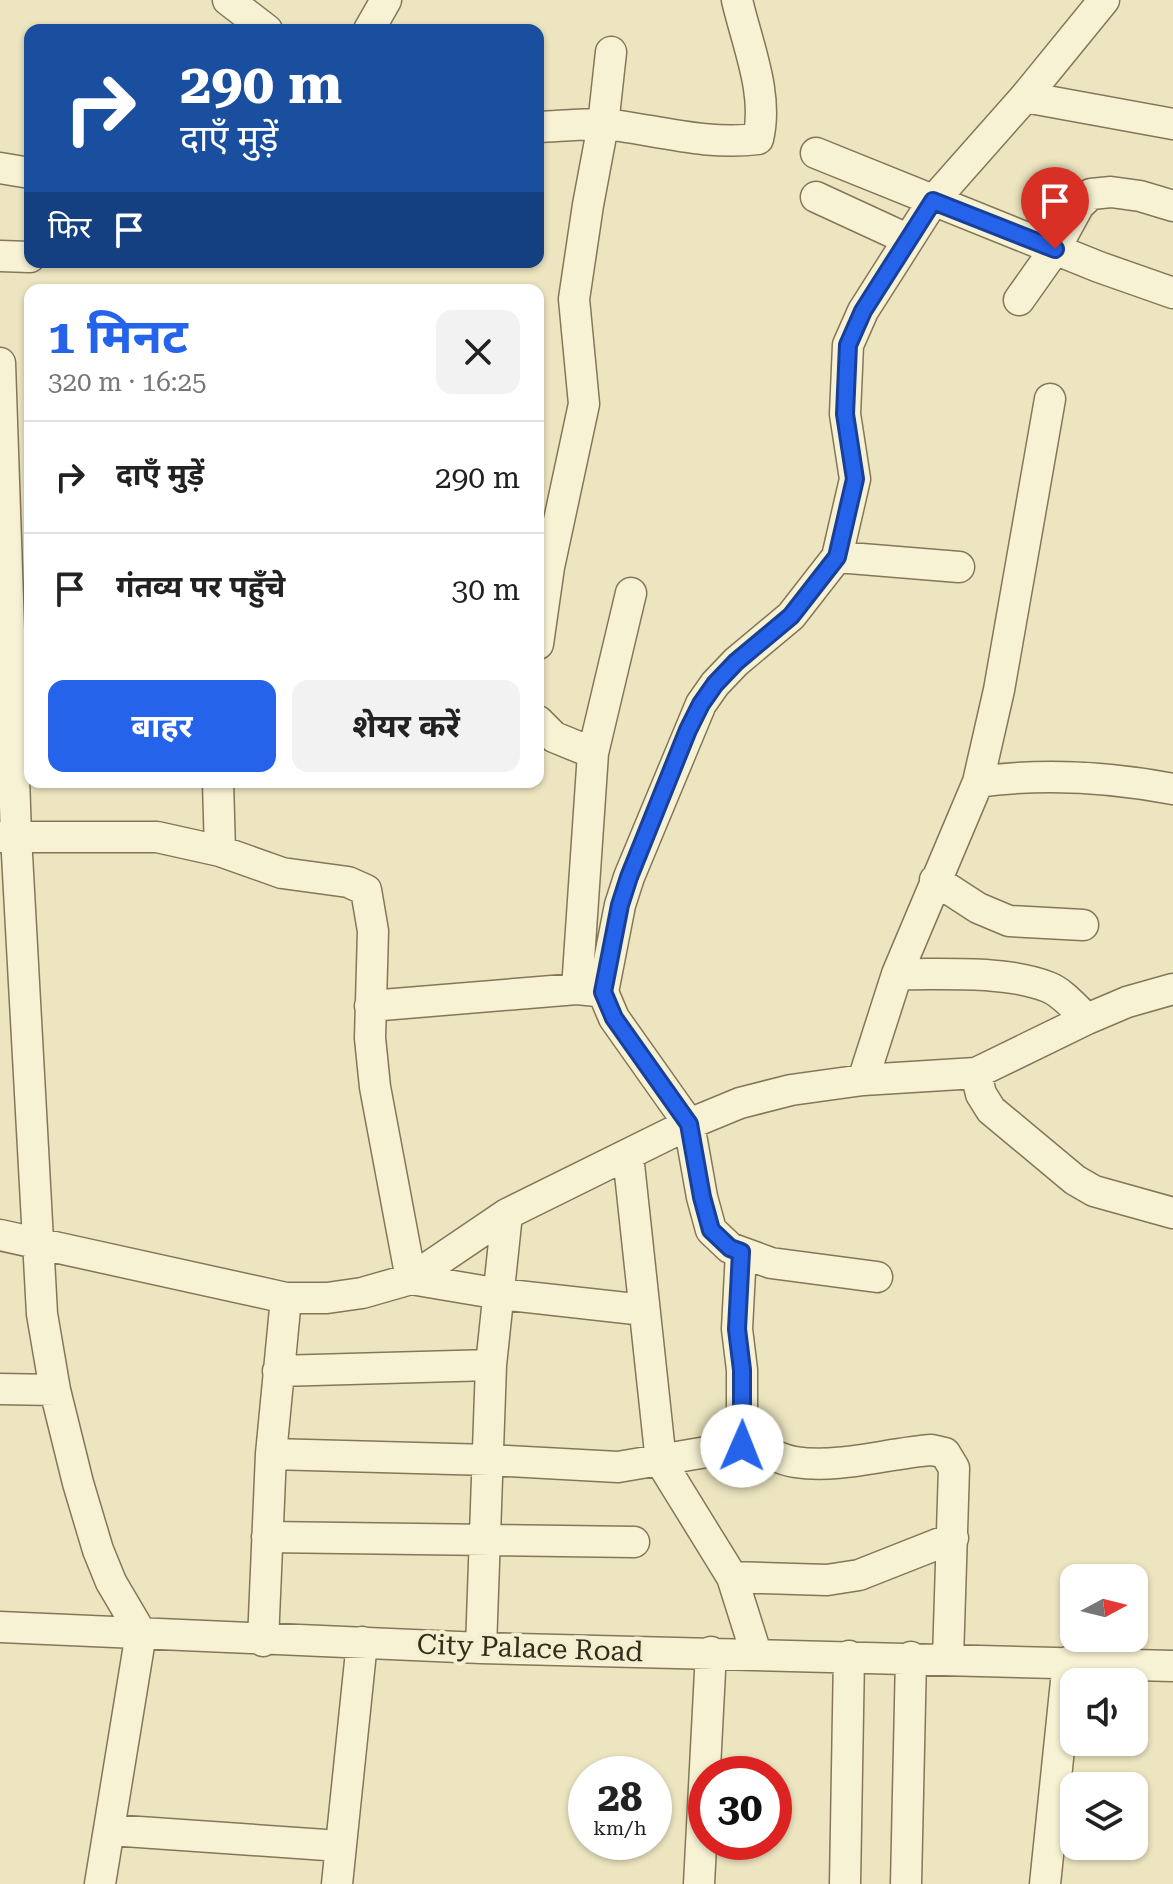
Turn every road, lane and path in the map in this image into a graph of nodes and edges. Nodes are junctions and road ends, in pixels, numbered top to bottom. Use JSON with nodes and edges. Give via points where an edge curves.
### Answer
{"nodes":[{"id":1,"x":228,"y":0,"type":"edge"},
{"id":2,"x":386,"y":0,"type":"edge"},
{"id":3,"x":737,"y":0,"type":"edge"},
{"id":4,"x":1104,"y":0,"type":"edge"},
{"id":5,"x":259,"y":24,"type":"edge"},
{"id":6,"x":372,"y":24,"type":"edge"},
{"id":7,"x":611,"y":52,"type":"dead end"},
{"id":8,"x":1025,"y":97,"type":"junction"},
{"id":9,"x":1173,"y":124,"type":"edge"},
{"id":10,"x":603,"y":125,"type":"junction"},
{"id":11,"x":544,"y":127,"type":"edge"},
{"id":12,"x":816,"y":153,"type":"dead end"},
{"id":13,"x":0,"y":168,"type":"edge"},
{"id":14,"x":24,"y":172,"type":"edge"},
{"id":15,"x":816,"y":197,"type":"dead end"},
{"id":16,"x":933,"y":201,"type":"junction"},
{"id":17,"x":1173,"y":206,"type":"edge"},
{"id":18,"x":907,"y":239,"type":"junction"},
{"id":19,"x":1055,"y":249,"type":"junction"},
{"id":20,"x":0,"y":256,"type":"edge"},
{"id":21,"x":24,"y":257,"type":"edge"},
{"id":22,"x":1173,"y":293,"type":"edge"},
{"id":23,"x":1019,"y":300,"type":"dead end"},
{"id":24,"x":0,"y":363,"type":"edge"},
{"id":25,"x":1050,"y":399,"type":"dead end"},
{"id":26,"x":16,"y":403,"type":"edge"},
{"id":27,"x":837,"y":557,"type":"junction"},
{"id":28,"x":544,"y":562,"type":"edge"},
{"id":29,"x":959,"y":567,"type":"dead end"},
{"id":30,"x":631,"y":593,"type":"dead end"},
{"id":31,"x":12,"y":605,"type":"edge"},
{"id":32,"x":544,"y":727,"type":"edge"},
{"id":33,"x":593,"y":753,"type":"junction"},
{"id":34,"x":978,"y":782,"type":"junction"},
{"id":35,"x":218,"y":788,"type":"edge"},
{"id":36,"x":1173,"y":789,"type":"edge"},
{"id":37,"x":8,"y":836,"type":"edge"},
{"id":38,"x":220,"y":851,"type":"junction"},
{"id":39,"x":935,"y":880,"type":"junction"},
{"id":40,"x":1083,"y":925,"type":"dead end"},
{"id":41,"x":897,"y":974,"type":"junction"},
{"id":42,"x":1173,"y":989,"type":"edge"},
{"id":43,"x":590,"y":990,"type":"junction"},
{"id":44,"x":370,"y":1006,"type":"junction"},
{"id":45,"x":1087,"y":1019,"type":"junction"},
{"id":46,"x":976,"y":1073,"type":"junction"},
{"id":47,"x":863,"y":1080,"type":"junction"},
{"id":48,"x":689,"y":1124,"type":"junction"},
{"id":49,"x":628,"y":1155,"type":"junction"},
{"id":50,"x":1173,"y":1213,"type":"edge"},
{"id":51,"x":507,"y":1214,"type":"junction"},
{"id":52,"x":0,"y":1235,"type":"edge"},
{"id":53,"x":36,"y":1245,"type":"junction"},
{"id":54,"x":741,"y":1252,"type":"junction"},
{"id":55,"x":877,"y":1277,"type":"dead end"},
{"id":56,"x":411,"y":1279,"type":"junction"},
{"id":57,"x":500,"y":1294,"type":"junction"},
{"id":58,"x":286,"y":1298,"type":"junction"},
{"id":59,"x":644,"y":1310,"type":"junction"},
{"id":60,"x":491,"y":1365,"type":"junction"},
{"id":61,"x":278,"y":1371,"type":"junction"},
{"id":62,"x":0,"y":1389,"type":"edge"},
{"id":63,"x":55,"y":1390,"type":"junction"},
{"id":64,"x":742,"y":1446,"type":"junction"},
{"id":65,"x":271,"y":1454,"type":"junction"},
{"id":66,"x":489,"y":1460,"type":"junction"},
{"id":67,"x":661,"y":1462,"type":"junction"},
{"id":68,"x":267,"y":1537,"type":"junction"},
{"id":69,"x":953,"y":1538,"type":"junction"},
{"id":70,"x":485,"y":1541,"type":"junction"},
{"id":71,"x":634,"y":1542,"type":"dead end"},
{"id":72,"x":732,"y":1577,"type":"junction"},
{"id":73,"x":0,"y":1627,"type":"edge"},
{"id":74,"x":141,"y":1633,"type":"junction"},
{"id":75,"x":263,"y":1641,"type":"junction"},
{"id":76,"x":362,"y":1642,"type":"junction"},
{"id":77,"x":481,"y":1648,"type":"junction"},
{"id":78,"x":711,"y":1652,"type":"junction"},
{"id":79,"x":756,"y":1653,"type":"junction"},
{"id":80,"x":849,"y":1656,"type":"junction"},
{"id":81,"x":911,"y":1657,"type":"junction"},
{"id":82,"x":948,"y":1659,"type":"junction"},
{"id":83,"x":1068,"y":1662,"type":"junction"},
{"id":84,"x":1173,"y":1666,"type":"edge"},
{"id":85,"x":110,"y":1830,"type":"junction"},
{"id":86,"x":340,"y":1846,"type":"junction"},
{"id":87,"x":100,"y":1884,"type":"edge"},
{"id":88,"x":337,"y":1884,"type":"edge"},
{"id":89,"x":699,"y":1884,"type":"edge"},
{"id":90,"x":845,"y":1884,"type":"edge"},
{"id":91,"x":906,"y":1884,"type":"edge"},
{"id":92,"x":1045,"y":1884,"type":"edge"}],
"edges":[{"from":1,"to":5,"type":"street"},
{"from":2,"to":6,"type":"street"},
{"from":3,"to":10,"type":"street","via":[[759,90],[763,120],[758,139],[707,140]]},
{"from":4,"to":8,"type":"street"},
{"from":7,"to":10,"type":"street"},
{"from":8,"to":9,"type":"street"},
{"from":8,"to":16,"type":"street"},
{"from":10,"to":11,"type":"street"},
{"from":10,"to":28,"type":"street","via":[[574,299],[584,404]]},
{"from":12,"to":16,"type":"street"},
{"from":13,"to":14,"type":"street"},
{"from":15,"to":18,"type":"street"},
{"from":16,"to":18,"type":"street"},
{"from":16,"to":19,"type":"street"},
{"from":17,"to":19,"type":"street","via":[[1140,196],[1091,194],[1079,205]]},
{"from":18,"to":27,"type":"street","via":[[848,345],[845,414],[855,479]]},
{"from":19,"to":22,"type":"street"},
{"from":19,"to":23,"type":"street"},
{"from":20,"to":21,"type":"street"},
{"from":24,"to":26,"type":"street"},
{"from":25,"to":34,"type":"street"},
{"from":26,"to":31,"type":"street"},
{"from":27,"to":29,"type":"street"},
{"from":27,"to":43,"type":"street","via":[[791,616],[736,662],[701,704],[629,877]]},
{"from":30,"to":33,"type":"street"},
{"from":31,"to":37,"type":"street"},
{"from":32,"to":33,"type":"street","via":[[554,737]]},
{"from":33,"to":43,"type":"street"},
{"from":34,"to":36,"type":"street","via":[[1012,777],[1112,780]]},
{"from":34,"to":39,"type":"street"},
{"from":35,"to":38,"type":"street"},
{"from":37,"to":38,"type":"street","via":[[157,837]]},
{"from":37,"to":53,"type":"street"},
{"from":38,"to":44,"type":"street","via":[[282,873],[348,882],[366,890],[373,931]]},
{"from":39,"to":40,"type":"street","via":[[1009,921]]},
{"from":39,"to":41,"type":"street"},
{"from":41,"to":45,"type":"street","via":[[1024,981],[1051,988]]},
{"from":41,"to":47,"type":"street"},
{"from":42,"to":45,"type":"street"},
{"from":43,"to":44,"type":"street"},
{"from":43,"to":48,"type":"street"},
{"from":44,"to":56,"type":"street","via":[[375,1087]]},
{"from":45,"to":46,"type":"street"},
{"from":46,"to":47,"type":"street"},
{"from":46,"to":50,"type":"street","via":[[991,1110],[1075,1180],[1094,1191]]},
{"from":47,"to":48,"type":"street","via":[[791,1090]]},
{"from":48,"to":49,"type":"street"},
{"from":48,"to":54,"type":"street","via":[[711,1230]]},
{"from":49,"to":51,"type":"street"},
{"from":49,"to":59,"type":"street"},
{"from":51,"to":56,"type":"street"},
{"from":51,"to":57,"type":"street"},
{"from":52,"to":53,"type":"street"},
{"from":53,"to":58,"type":"street"},
{"from":53,"to":63,"type":"street"},
{"from":54,"to":55,"type":"street","via":[[771,1263]]},
{"from":54,"to":64,"type":"street","via":[[737,1329]]},
{"from":56,"to":57,"type":"street"},
{"from":56,"to":58,"type":"street","via":[[339,1297]]},
{"from":57,"to":59,"type":"street"},
{"from":57,"to":60,"type":"street"},
{"from":58,"to":61,"type":"street"},
{"from":59,"to":67,"type":"street"},
{"from":60,"to":61,"type":"street"},
{"from":60,"to":66,"type":"street"},
{"from":61,"to":65,"type":"street"},
{"from":62,"to":63,"type":"street"},
{"from":63,"to":74,"type":"street","via":[[98,1550]]},
{"from":64,"to":67,"type":"street"},
{"from":64,"to":69,"type":"street","via":[[795,1462],[945,1453],[954,1468]]},
{"from":65,"to":66,"type":"street"},
{"from":65,"to":68,"type":"street"},
{"from":66,"to":67,"type":"street","via":[[618,1467]]},
{"from":66,"to":70,"type":"street"},
{"from":67,"to":72,"type":"street"},
{"from":68,"to":70,"type":"street"},
{"from":68,"to":75,"type":"street"},
{"from":69,"to":72,"type":"street","via":[[859,1575],[827,1580]]},
{"from":69,"to":82,"type":"street"},
{"from":70,"to":71,"type":"street"},
{"from":70,"to":77,"type":"street"},
{"from":72,"to":79,"type":"street"},
{"from":73,"to":74,"type":"street","name":"City Palace Road"},
{"from":74,"to":75,"type":"street","name":"City Palace Road"},
{"from":74,"to":85,"type":"street"},
{"from":75,"to":76,"type":"street","name":"City Palace Road"},
{"from":76,"to":77,"type":"street","name":"City Palace Road"},
{"from":76,"to":86,"type":"street"},
{"from":77,"to":78,"type":"street","name":"City Palace Road"},
{"from":78,"to":79,"type":"street","name":"City Palace Road"},
{"from":78,"to":89,"type":"street"},
{"from":79,"to":80,"type":"street","name":"City Palace Road"},
{"from":80,"to":81,"type":"street","name":"City Palace Road"},
{"from":80,"to":90,"type":"street"},
{"from":81,"to":82,"type":"street","name":"City Palace Road"},
{"from":81,"to":91,"type":"street"},
{"from":82,"to":83,"type":"street","name":"City Palace Road"},
{"from":83,"to":84,"type":"street","name":"City Palace Road"},
{"from":83,"to":92,"type":"street"},
{"from":85,"to":86,"type":"street"},
{"from":85,"to":87,"type":"street"},
{"from":86,"to":88,"type":"street"}]}
